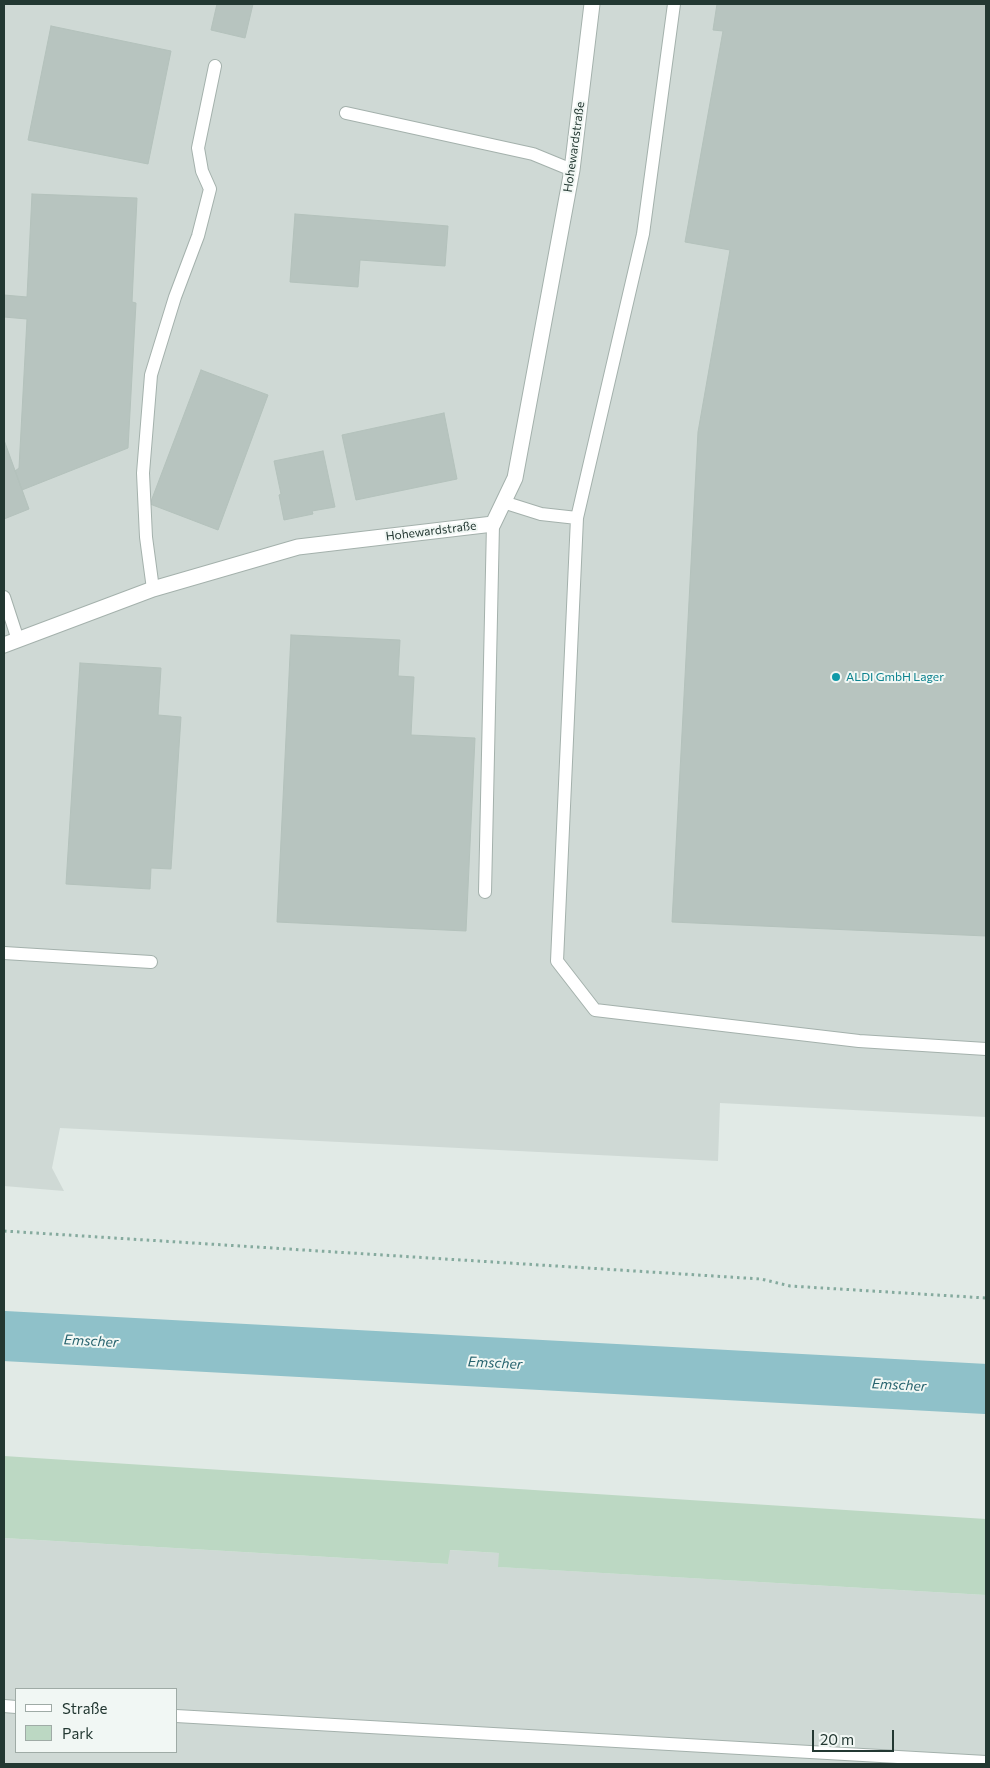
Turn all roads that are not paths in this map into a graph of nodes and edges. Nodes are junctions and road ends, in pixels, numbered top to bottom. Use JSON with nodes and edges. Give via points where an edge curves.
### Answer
{"nodes":[{"id":1,"x":592,"y":4,"type":"edge"},
{"id":2,"x":674,"y":4,"type":"edge"},
{"id":3,"x":215,"y":66,"type":"dead end"},
{"id":4,"x":346,"y":114,"type":"dead end"},
{"id":5,"x":572,"y":170,"type":"junction"},
{"id":6,"x":503,"y":502,"type":"junction"},
{"id":7,"x":577,"y":518,"type":"junction"},
{"id":8,"x":493,"y":524,"type":"junction"},
{"id":9,"x":153,"y":589,"type":"junction"},
{"id":10,"x":4,"y":598,"type":"edge"},
{"id":11,"x":11,"y":643,"type":"edge"},
{"id":12,"x":485,"y":892,"type":"dead end"},
{"id":13,"x":4,"y":953,"type":"edge"},
{"id":14,"x":151,"y":962,"type":"dead end"},
{"id":15,"x":986,"y":1049,"type":"edge"},
{"id":16,"x":178,"y":1716,"type":"edge"},
{"id":17,"x":986,"y":1762,"type":"edge"}],
"edges":[{"from":1,"to":5,"type":"street","name":"Hohewardstraße"},
{"from":2,"to":7,"type":"lane","via":[[643,234]]},
{"from":3,"to":9,"type":"lane","via":[[198,148],[202,171],[210,189],[198,236],[151,375],[143,473],[146,537]]},
{"from":4,"to":5,"type":"lane","via":[[533,154]]},
{"from":5,"to":6,"type":"street","name":"Hohewardstraße","via":[[515,478]]},
{"from":6,"to":7,"type":"lane","via":[[541,514]]},
{"from":6,"to":8,"type":"street","name":"Hohewardstraße"},
{"from":7,"to":15,"type":"lane","via":[[557,962],[595,1010],[859,1041]]},
{"from":8,"to":9,"type":"street","name":"Hohewardstraße","via":[[298,547]]},
{"from":8,"to":12,"type":"lane"},
{"from":9,"to":11,"type":"street","name":"Hohewardstraße"},
{"from":10,"to":11,"type":"lane"},
{"from":13,"to":14,"type":"lane"},
{"from":16,"to":17,"type":"lane"}]}
